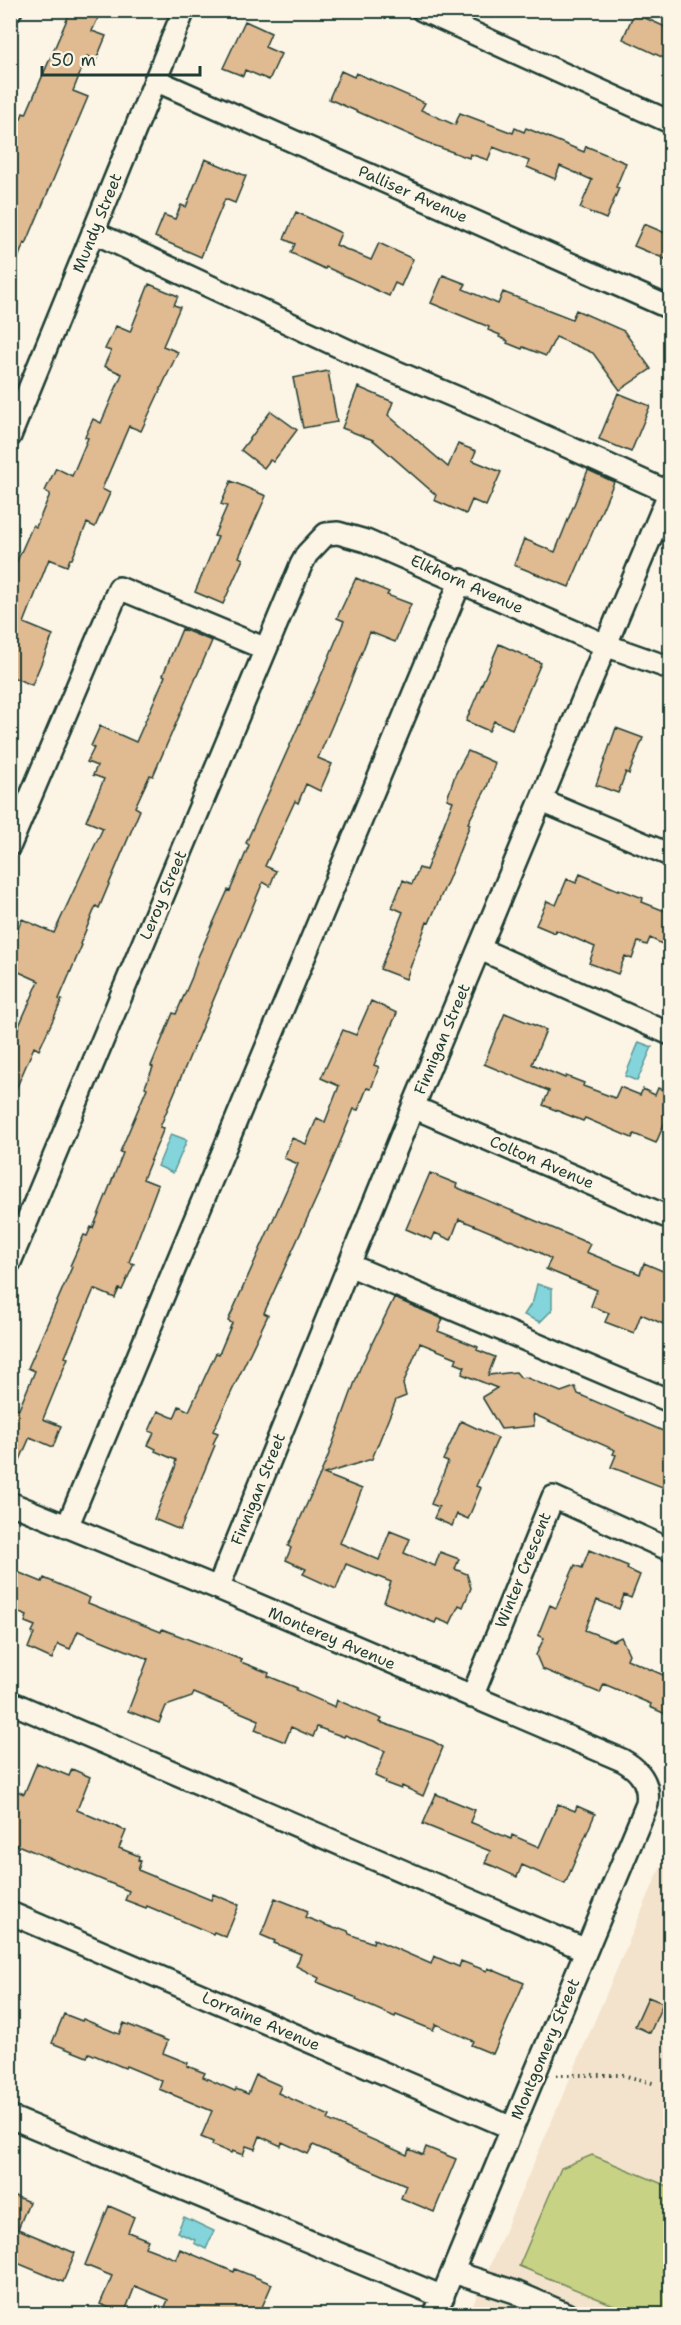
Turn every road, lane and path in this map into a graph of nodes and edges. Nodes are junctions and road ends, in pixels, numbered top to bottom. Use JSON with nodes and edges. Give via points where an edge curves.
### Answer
{"nodes":[{"id":1,"x":184,"y":10,"type":"edge"},
{"id":2,"x":422,"y":10,"type":"edge"},
{"id":3,"x":155,"y":80,"type":"junction"},
{"id":4,"x":670,"y":122,"type":"edge"},
{"id":5,"x":93,"y":232,"type":"junction"},
{"id":6,"x":670,"y":309,"type":"edge"},
{"id":7,"x":10,"y":436,"type":"edge"},
{"id":8,"x":670,"y":492,"type":"edge"},
{"id":9,"x":326,"y":534,"type":"joint"},
{"id":10,"x":460,"y":580,"type":"junction"},
{"id":11,"x":605,"y":645,"type":"junction"},
{"id":12,"x":266,"y":649,"type":"junction"},
{"id":13,"x":670,"y":668,"type":"edge"},
{"id":14,"x":542,"y":801,"type":"junction"},
{"id":15,"x":10,"y":845,"type":"edge"},
{"id":16,"x":670,"y":855,"type":"edge"},
{"id":17,"x":480,"y":949,"type":"junction"},
{"id":18,"x":670,"y":1034,"type":"edge"},
{"id":19,"x":413,"y":1107,"type":"junction"},
{"id":20,"x":670,"y":1218,"type":"edge"},
{"id":21,"x":10,"y":1262,"type":"edge"},
{"id":22,"x":350,"y":1265,"type":"junction"},
{"id":23,"x":670,"y":1401,"type":"edge"},
{"id":24,"x":10,"y":1503,"type":"edge"},
{"id":25,"x":67,"y":1527,"type":"junction"},
{"id":26,"x":670,"y":1550,"type":"edge"},
{"id":27,"x":218,"y":1588,"type":"junction"},
{"id":28,"x":471,"y":1697,"type":"junction"},
{"id":29,"x":10,"y":1702,"type":"edge"},
{"id":30,"x":646,"y":1783,"type":"joint"},
{"id":31,"x":10,"y":1913,"type":"edge"},
{"id":32,"x":586,"y":1950,"type":"junction"},
{"id":33,"x":535,"y":2071,"type":"junction"},
{"id":34,"x":656,"y":2084,"type":"dead end"},
{"id":35,"x":10,"y":2117,"type":"edge"},
{"id":36,"x":512,"y":2128,"type":"junction"},
{"id":37,"x":453,"y":2272,"type":"junction"},
{"id":38,"x":439,"y":2306,"type":"edge"},
{"id":39,"x":566,"y":2314,"type":"edge"}],
"edges":[{"from":1,"to":3,"type":"street","name":"Mundy Street"},
{"from":2,"to":4,"type":"street"},
{"from":3,"to":5,"type":"street","name":"Mundy Street"},
{"from":3,"to":6,"type":"street","name":"Palliser Avenue"},
{"from":5,"to":7,"type":"street","name":"Mundy Street"},
{"from":5,"to":8,"type":"street","via":[[366,359]]},
{"from":8,"to":11,"type":"street","name":"Finnigan Street"},
{"from":9,"to":10,"type":"street","name":"Elkhorn Avenue","via":[[338,533],[366,541]]},
{"from":9,"to":12,"type":"street","name":"Leroy Street","via":[[301,565]]},
{"from":10,"to":11,"type":"street","name":"Elkhorn Avenue"},
{"from":10,"to":25,"type":"street"},
{"from":11,"to":13,"type":"street","name":"Elkhorn Avenue"},
{"from":11,"to":14,"type":"street","name":"Finnigan Street"},
{"from":12,"to":15,"type":"street","via":[[118,588]]},
{"from":12,"to":21,"type":"street","name":"Leroy Street"},
{"from":14,"to":16,"type":"street"},
{"from":14,"to":17,"type":"street","name":"Finnigan Street"},
{"from":17,"to":18,"type":"street"},
{"from":17,"to":19,"type":"street","name":"Finnigan Street"},
{"from":19,"to":20,"type":"street","name":"Colton Avenue"},
{"from":19,"to":22,"type":"street","name":"Finnigan Street"},
{"from":22,"to":23,"type":"street"},
{"from":22,"to":27,"type":"street","name":"Finnigan Street"},
{"from":24,"to":25,"type":"street","name":"Monterey Avenue"},
{"from":25,"to":27,"type":"street","name":"Monterey Avenue"},
{"from":26,"to":28,"type":"street","name":"Winter Crescent","via":[[552,1497]]},
{"from":27,"to":28,"type":"street","name":"Monterey Avenue"},
{"from":28,"to":30,"type":"street","name":"Monterey Avenue","via":[[622,1760],[636,1769]]},
{"from":29,"to":32,"type":"street"},
{"from":30,"to":32,"type":"street","name":"Montgomery Street","via":[[646,1804]]},
{"from":31,"to":36,"type":"street","name":"Lorraine Avenue"},
{"from":32,"to":33,"type":"street","name":"Montgomery Street"},
{"from":33,"to":34,"type":"path","via":[[558,2075],[623,2074]]},
{"from":33,"to":36,"type":"street","name":"Montgomery Street"},
{"from":35,"to":38,"type":"street"},
{"from":36,"to":37,"type":"street","name":"Montgomery Street"},
{"from":37,"to":38,"type":"street","name":"Montgomery Street"},
{"from":37,"to":39,"type":"street"}]}
